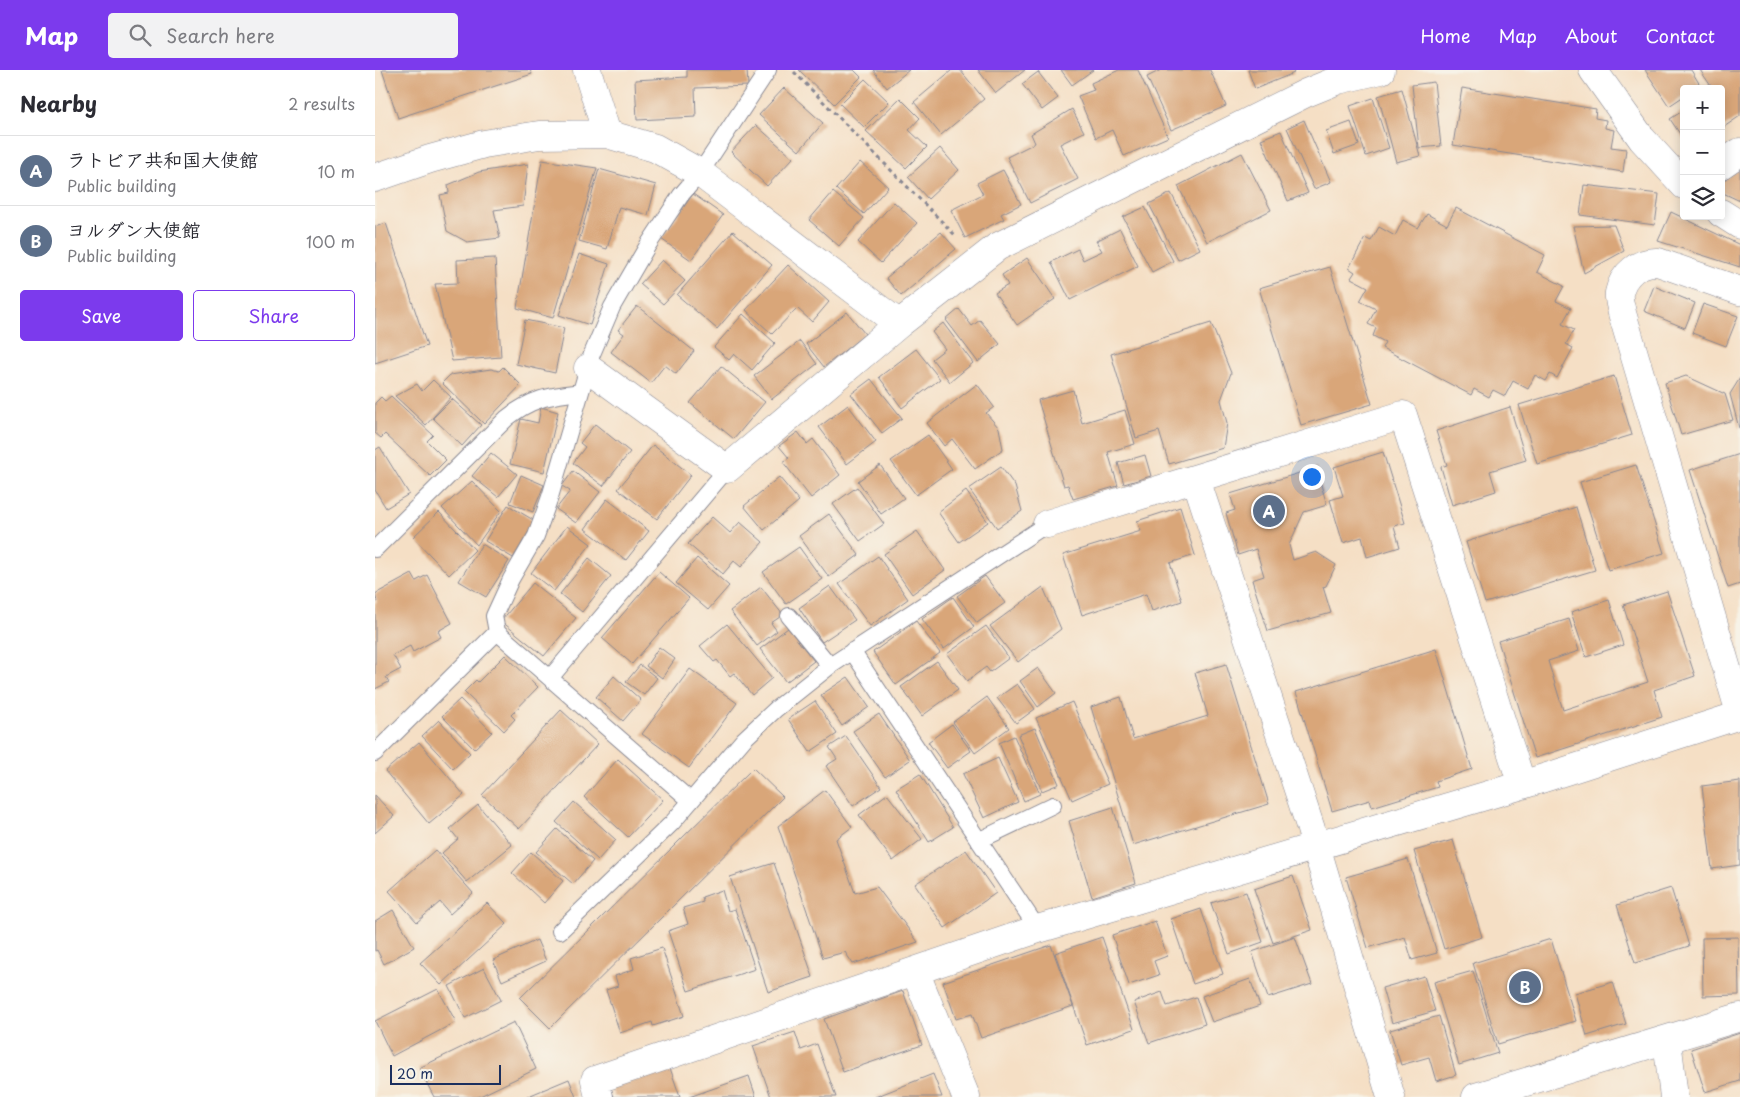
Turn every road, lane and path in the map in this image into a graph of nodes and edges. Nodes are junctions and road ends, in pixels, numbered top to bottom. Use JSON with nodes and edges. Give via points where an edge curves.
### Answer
{"nodes":[{"id":1,"x":587,"y":70,"type":"edge"},
{"id":2,"x":768,"y":70,"type":"edge"},
{"id":3,"x":792,"y":70,"type":"edge"},
{"id":4,"x":1381,"y":70,"type":"edge"},
{"id":5,"x":1593,"y":70,"type":"edge"},
{"id":6,"x":607,"y":134,"type":"junction"},
{"id":7,"x":1740,"y":152,"type":"edge"},
{"id":8,"x":1725,"y":162,"type":"edge"},
{"id":9,"x":700,"y":173,"type":"junction"},
{"id":10,"x":375,"y":178,"type":"edge"},
{"id":11,"x":1680,"y":182,"type":"edge"},
{"id":12,"x":1725,"y":216,"type":"edge"},
{"id":13,"x":1740,"y":225,"type":"edge"},
{"id":14,"x":980,"y":260,"type":"junction"},
{"id":15,"x":1740,"y":291,"type":"edge"},
{"id":16,"x":899,"y":324,"type":"junction"},
{"id":17,"x":584,"y":380,"type":"junction"},
{"id":18,"x":727,"y":469,"type":"junction"},
{"id":19,"x":1196,"y":479,"type":"junction"},
{"id":20,"x":1047,"y":524,"type":"joint"},
{"id":21,"x":375,"y":549,"type":"edge"},
{"id":22,"x":789,"y":616,"type":"dead end"},
{"id":23,"x":497,"y":632,"type":"junction"},
{"id":24,"x":852,"y":651,"type":"junction"},
{"id":25,"x":830,"y":666,"type":"junction"},
{"id":26,"x":550,"y":678,"type":"junction"},
{"id":27,"x":1740,"y":714,"type":"edge"},
{"id":28,"x":375,"y":753,"type":"edge"},
{"id":29,"x":1522,"y":785,"type":"junction"},
{"id":30,"x":691,"y":801,"type":"junction"},
{"id":31,"x":1053,"y":805,"type":"dead end"},
{"id":32,"x":980,"y":840,"type":"junction"},
{"id":33,"x":1316,"y":845,"type":"junction"},
{"id":34,"x":1038,"y":929,"type":"junction"},
{"id":35,"x":561,"y":931,"type":"dead end"},
{"id":36,"x":915,"y":971,"type":"junction"},
{"id":37,"x":1740,"y":1017,"type":"edge"},
{"id":38,"x":1667,"y":1040,"type":"junction"},
{"id":39,"x":599,"y":1097,"type":"edge"},
{"id":40,"x":966,"y":1097,"type":"edge"},
{"id":41,"x":1391,"y":1097,"type":"edge"},
{"id":42,"x":1476,"y":1097,"type":"edge"},
{"id":43,"x":1674,"y":1097,"type":"edge"}],
"edges":[{"from":1,"to":6,"type":"street"},
{"from":2,"to":9,"type":"lane"},
{"from":3,"to":14,"type":"path"},
{"from":4,"to":14,"type":"street","via":[[1338,80],[1306,93],[997,247]]},
{"from":5,"to":11,"type":"street","via":[[1642,139]]},
{"from":6,"to":9,"type":"street","via":[[655,148]]},
{"from":6,"to":10,"type":"street","via":[[539,135],[484,144]]},
{"from":7,"to":8,"type":"street"},
{"from":9,"to":16,"type":"street"},
{"from":9,"to":17,"type":"lane","via":[[681,195],[612,307]]},
{"from":12,"to":13,"type":"street"},
{"from":14,"to":16,"type":"street"},
{"from":15,"to":27,"type":"street","via":[[1648,261],[1638,265],[1624,280],[1619,294]]},
{"from":16,"to":18,"type":"street"},
{"from":17,"to":18,"type":"street"},
{"from":17,"to":21,"type":"lane","via":[[524,404]]},
{"from":17,"to":23,"type":"lane","via":[[536,536],[494,616]]},
{"from":18,"to":26,"type":"lane"},
{"from":19,"to":20,"type":"street"},
{"from":19,"to":29,"type":"street","via":[[1403,415]]},
{"from":19,"to":33,"type":"street"},
{"from":20,"to":24,"type":"lane"},
{"from":22,"to":25,"type":"lane"},
{"from":23,"to":26,"type":"lane"},
{"from":23,"to":28,"type":"lane"},
{"from":24,"to":25,"type":"lane"},
{"from":24,"to":32,"type":"lane"},
{"from":25,"to":30,"type":"lane","via":[[744,739]]},
{"from":26,"to":30,"type":"lane"},
{"from":27,"to":29,"type":"street"},
{"from":29,"to":33,"type":"street"},
{"from":30,"to":35,"type":"lane"},
{"from":31,"to":32,"type":"lane"},
{"from":32,"to":34,"type":"lane"},
{"from":33,"to":34,"type":"street"},
{"from":33,"to":41,"type":"street"},
{"from":34,"to":36,"type":"street"},
{"from":36,"to":39,"type":"street","via":[[595,1080]]},
{"from":36,"to":40,"type":"street"},
{"from":37,"to":38,"type":"street"},
{"from":38,"to":42,"type":"street"},
{"from":38,"to":43,"type":"street"}]}
